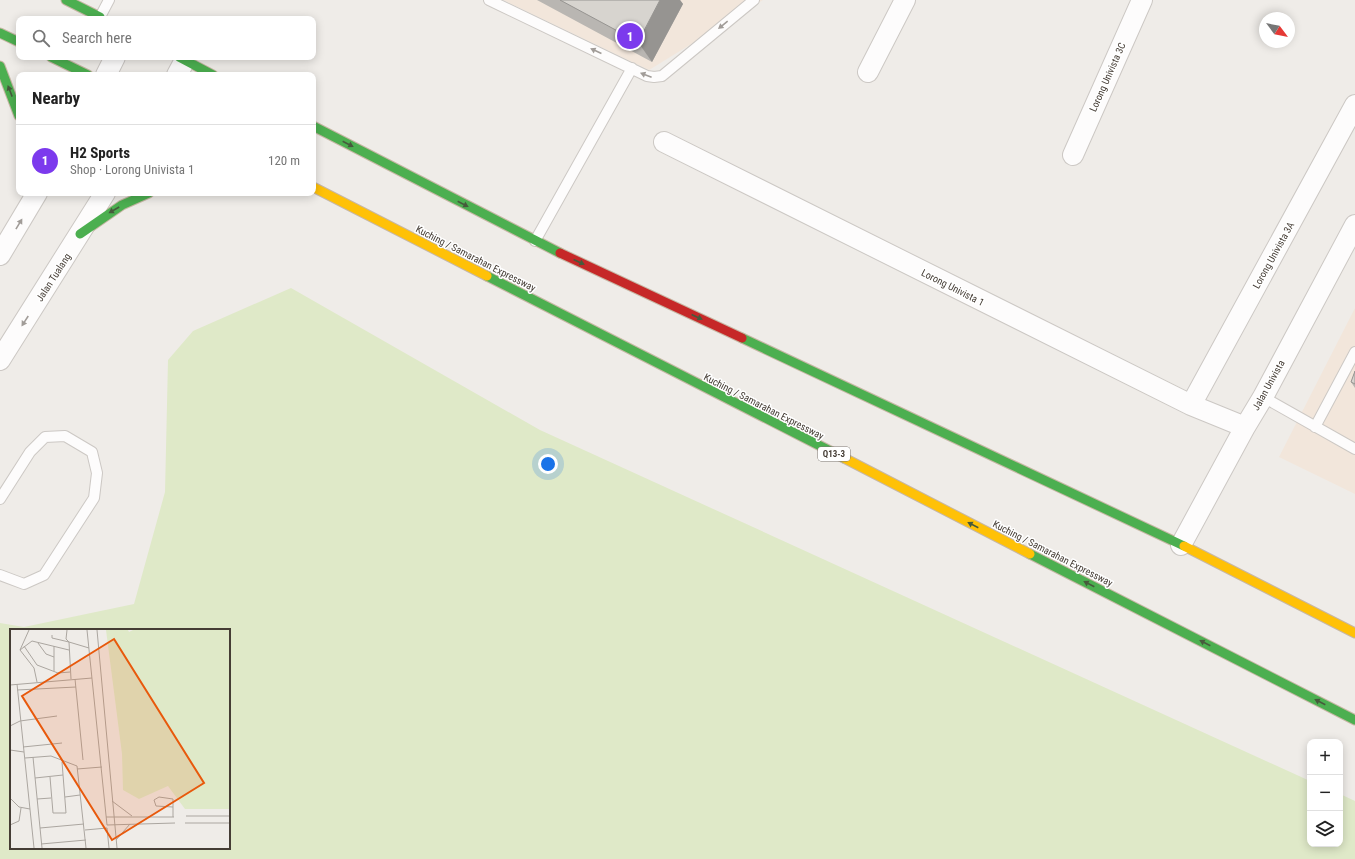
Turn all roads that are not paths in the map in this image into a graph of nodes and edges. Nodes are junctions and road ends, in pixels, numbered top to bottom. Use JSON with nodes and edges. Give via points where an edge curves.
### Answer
{"nodes":[{"id":1,"x":66,"y":0,"type":"edge"},
{"id":2,"x":109,"y":0,"type":"edge"},
{"id":3,"x":489,"y":0,"type":"edge"},
{"id":4,"x":754,"y":0,"type":"edge"},
{"id":5,"x":905,"y":0,"type":"edge"},
{"id":6,"x":1142,"y":0,"type":"edge"},
{"id":7,"x":98,"y":16,"type":"edge"},
{"id":8,"x":101,"y":16,"type":"edge"},
{"id":9,"x":0,"y":33,"type":"edge"},
{"id":10,"x":16,"y":41,"type":"edge"},
{"id":11,"x":57,"y":60,"type":"edge"},
{"id":12,"x":114,"y":60,"type":"edge"},
{"id":13,"x":180,"y":64,"type":"edge"},
{"id":14,"x":0,"y":66,"type":"edge"},
{"id":15,"x":632,"y":68,"type":"junction"},
{"id":16,"x":82,"y":72,"type":"edge"},
{"id":17,"x":108,"y":72,"type":"edge"},
{"id":18,"x":205,"y":72,"type":"edge"},
{"id":19,"x":868,"y":72,"type":"dead end"},
{"id":20,"x":1355,"y":105,"type":"edge"},
{"id":21,"x":16,"y":108,"type":"edge"},
{"id":22,"x":316,"y":128,"type":"edge"},
{"id":23,"x":664,"y":142,"type":"dead end"},
{"id":24,"x":1073,"y":155,"type":"dead end"},
{"id":25,"x":316,"y":189,"type":"edge"},
{"id":26,"x":35,"y":196,"type":"edge"},
{"id":27,"x":103,"y":196,"type":"edge"},
{"id":28,"x":141,"y":196,"type":"edge"},
{"id":29,"x":1355,"y":225,"type":"edge"},
{"id":30,"x":80,"y":234,"type":"junction"},
{"id":31,"x":535,"y":241,"type":"junction"},
{"id":32,"x":0,"y":255,"type":"edge"},
{"id":33,"x":1355,"y":352,"type":"edge"},
{"id":34,"x":0,"y":360,"type":"edge"},
{"id":35,"x":1263,"y":397,"type":"junction"},
{"id":36,"x":1191,"y":406,"type":"junction"},
{"id":37,"x":1244,"y":426,"type":"junction"},
{"id":38,"x":1315,"y":427,"type":"junction"},
{"id":39,"x":1355,"y":448,"type":"edge"},
{"id":40,"x":0,"y":499,"type":"edge"},
{"id":41,"x":1181,"y":545,"type":"junction"},
{"id":42,"x":0,"y":575,"type":"edge"},
{"id":43,"x":1355,"y":633,"type":"edge"},
{"id":44,"x":1355,"y":720,"type":"edge"}],
"edges":[{"from":1,"to":7,"type":"highway"},
{"from":2,"to":8,"type":"lane"},
{"from":15,"to":3,"type":"lane","one_way":true},
{"from":4,"to":15,"type":"lane","one_way":true,"via":[[662,76],[647,76]]},
{"from":5,"to":19,"type":"street"},
{"from":6,"to":24,"type":"street","name":"Lorong Univista 3C"},
{"from":9,"to":10,"type":"highway"},
{"from":11,"to":16,"type":"highway"},
{"from":12,"to":17,"type":"street"},
{"from":13,"to":18,"type":"highway"},
{"from":21,"to":14,"type":"highway","one_way":true},
{"from":15,"to":31,"type":"lane"},
{"from":20,"to":36,"type":"street","name":"Lorong Univista 3A"},
{"from":22,"to":31,"type":"highway","one_way":true},
{"from":23,"to":36,"type":"street","name":"Lorong Univista 1"},
{"from":44,"to":25,"type":"highway","name":"Kuching / Samarahan Expressway","number":"Q13-3","one_way":true},
{"from":32,"to":26,"type":"street","one_way":true},
{"from":27,"to":30,"type":"street","name":"Jalan Tualang"},
{"from":28,"to":30,"type":"highway","one_way":true,"via":[[111,211]]},
{"from":29,"to":35,"type":"street","name":"Jalan Univista"},
{"from":30,"to":34,"type":"street","name":"Jalan Tualang","one_way":true},
{"from":31,"to":41,"type":"highway","one_way":true},
{"from":33,"to":38,"type":"lane"},
{"from":35,"to":37,"type":"street","name":"Jalan Univista"},
{"from":35,"to":38,"type":"lane"},
{"from":36,"to":37,"type":"street","name":"Lorong Univista 1"},
{"from":37,"to":41,"type":"street","name":"Jalan Univista"},
{"from":38,"to":39,"type":"lane"},
{"from":40,"to":42,"type":"lane","via":[[30,452],[45,437],[65,436],[92,452],[97,472],[94,498],[44,575],[24,584]]},
{"from":41,"to":43,"type":"highway"}]}
